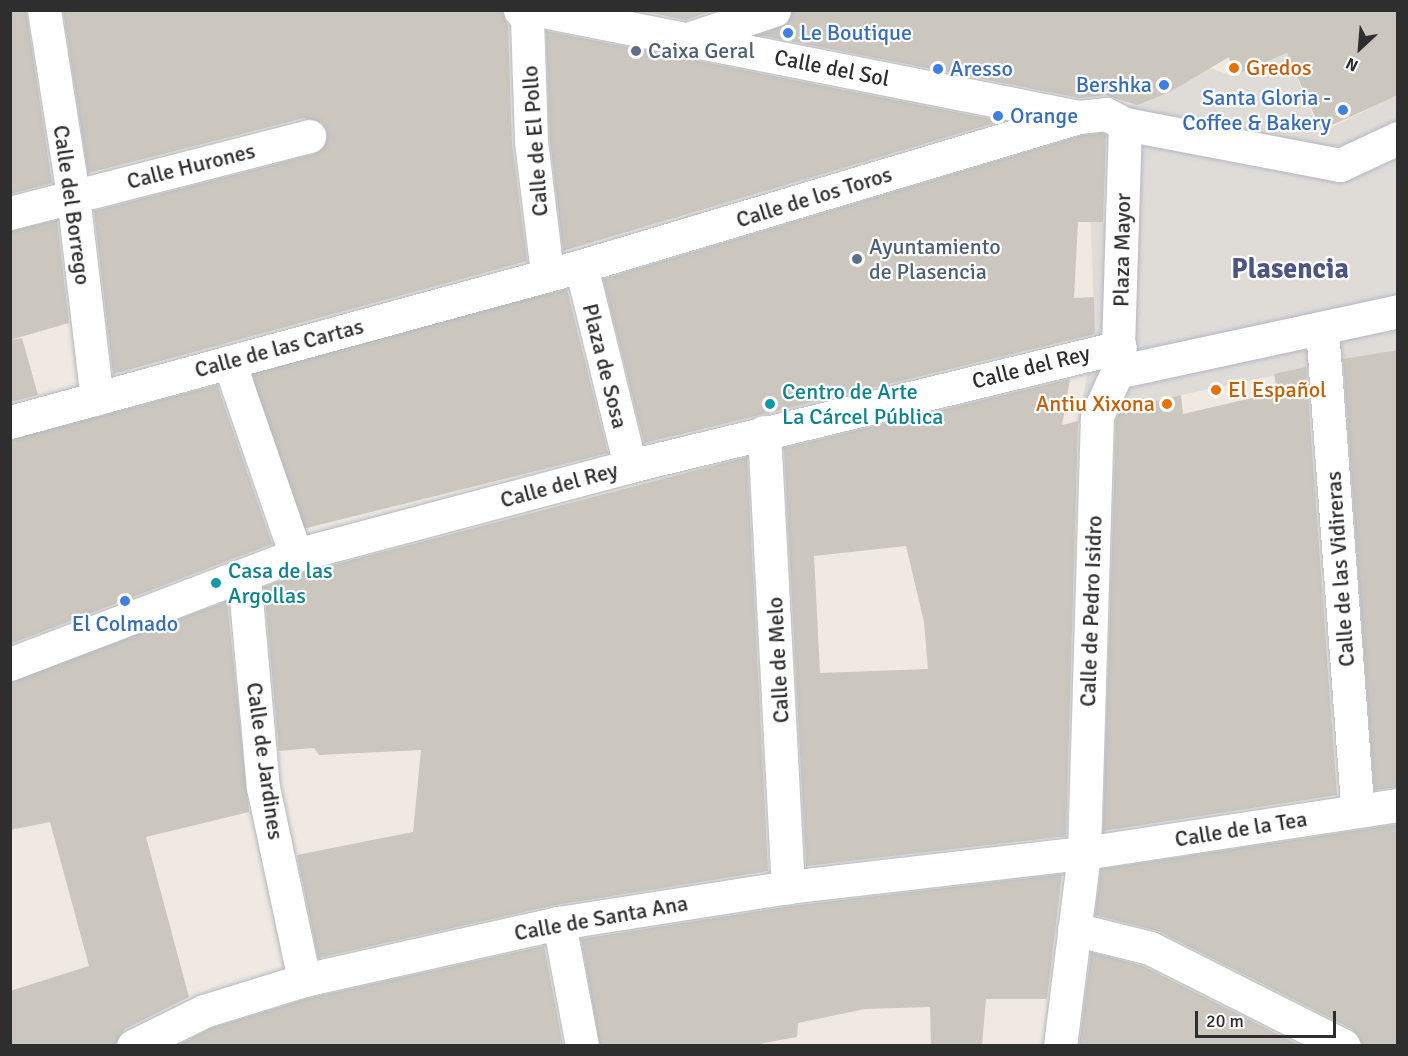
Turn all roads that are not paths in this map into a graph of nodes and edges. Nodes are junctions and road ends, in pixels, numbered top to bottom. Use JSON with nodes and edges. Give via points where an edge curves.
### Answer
{"nodes":[{"id":1,"x":44,"y":10,"type":"edge"},
{"id":2,"x":520,"y":10,"type":"edge"},
{"id":3,"x":538,"y":10,"type":"edge"},
{"id":4,"x":774,"y":10,"type":"edge"},
{"id":5,"x":686,"y":39,"type":"junction"},
{"id":6,"x":1079,"y":117,"type":"junction"},
{"id":7,"x":1125,"y":124,"type":"junction"},
{"id":8,"x":309,"y":136,"type":"dead end"},
{"id":9,"x":1398,"y":138,"type":"edge"},
{"id":10,"x":72,"y":196,"type":"junction"},
{"id":11,"x":10,"y":213,"type":"edge"},
{"id":12,"x":581,"y":266,"type":"junction"},
{"id":13,"x":547,"y":274,"type":"junction"},
{"id":14,"x":1398,"y":311,"type":"edge"},
{"id":15,"x":1322,"y":328,"type":"junction"},
{"id":16,"x":1119,"y":360,"type":"junction"},
{"id":17,"x":229,"y":362,"type":"junction"},
{"id":18,"x":96,"y":399,"type":"junction"},
{"id":19,"x":10,"y":422,"type":"edge"},
{"id":20,"x":764,"y":432,"type":"junction"},
{"id":21,"x":630,"y":466,"type":"junction"},
{"id":22,"x":296,"y":555,"type":"junction"},
{"id":23,"x":244,"y":576,"type":"junction"},
{"id":24,"x":10,"y":664,"type":"edge"},
{"id":25,"x":1398,"y":805,"type":"edge"},
{"id":26,"x":1357,"y":809,"type":"junction"},
{"id":27,"x":1084,"y":853,"type":"junction"},
{"id":28,"x":788,"y":887,"type":"junction"},
{"id":29,"x":559,"y":923,"type":"junction"},
{"id":30,"x":1074,"y":929,"type":"junction"},
{"id":31,"x":304,"y":980,"type":"junction"},
{"id":32,"x":133,"y":1046,"type":"edge"},
{"id":33,"x":582,"y":1046,"type":"edge"},
{"id":34,"x":1060,"y":1046,"type":"edge"},
{"id":35,"x":1344,"y":1046,"type":"edge"}],
"edges":[{"from":1,"to":10,"type":"street","name":"Calle del Borrego"},
{"from":2,"to":13,"type":"street","name":"Calle de El Pollo","via":[[527,19],[531,141]]},
{"from":3,"to":5,"type":"street","name":"Calle del Sol"},
{"from":4,"to":5,"type":"street"},
{"from":5,"to":6,"type":"street","name":"Calle del Sol"},
{"from":6,"to":7,"type":"street","name":"Calle del Sol","via":[[1106,114]]},
{"from":6,"to":12,"type":"street","name":"Calle de los Toros"},
{"from":7,"to":9,"type":"street","via":[[1340,165]]},
{"from":7,"to":16,"type":"street","name":"Plaza Mayor"},
{"from":8,"to":10,"type":"street","name":"Calle Hurones"},
{"from":10,"to":11,"type":"street","name":"Calle Hurones"},
{"from":10,"to":18,"type":"street","name":"Calle del Borrego"},
{"from":12,"to":13,"type":"street","name":"Calle de los Toros"},
{"from":12,"to":21,"type":"street","name":"Plaza de Sosa"},
{"from":13,"to":17,"type":"street","name":"Calle de las Cartas"},
{"from":14,"to":15,"type":"street"},
{"from":15,"to":16,"type":"street"},
{"from":15,"to":26,"type":"street","name":"Calle de las Vidireras"},
{"from":16,"to":20,"type":"street","name":"Calle del Rey"},
{"from":16,"to":27,"type":"street","name":"Calle de Pedro Isidro","via":[[1097,416]]},
{"from":17,"to":18,"type":"street","name":"Calle de las Cartas"},
{"from":17,"to":22,"type":"street"},
{"from":18,"to":19,"type":"street","name":"Calle de las Cartas"},
{"from":20,"to":21,"type":"street","name":"Calle del Rey"},
{"from":20,"to":28,"type":"street","name":"Calle de Melo"},
{"from":21,"to":22,"type":"street","name":"Calle del Rey"},
{"from":22,"to":23,"type":"street","name":"Calle del Rey"},
{"from":23,"to":24,"type":"street","name":"Calle del Rey"},
{"from":23,"to":31,"type":"street","name":"Calle de Jardines","via":[[263,787]]},
{"from":25,"to":26,"type":"street","name":"Calle de la Tea"},
{"from":26,"to":27,"type":"street","name":"Calle de la Tea"},
{"from":27,"to":28,"type":"street","name":"Calle de Santa Ana"},
{"from":27,"to":30,"type":"street","name":"Calle de Pedro Isidro"},
{"from":28,"to":29,"type":"street","name":"Calle de Santa Ana"},
{"from":29,"to":31,"type":"street","name":"Calle de Santa Ana"},
{"from":29,"to":33,"type":"street"},
{"from":30,"to":34,"type":"street","name":"Calle de Pedro Isidro"},
{"from":30,"to":35,"type":"street","via":[[1150,948]]},
{"from":31,"to":32,"type":"street","name":"Calle de Santa Ana","via":[[204,1011]]}]}
